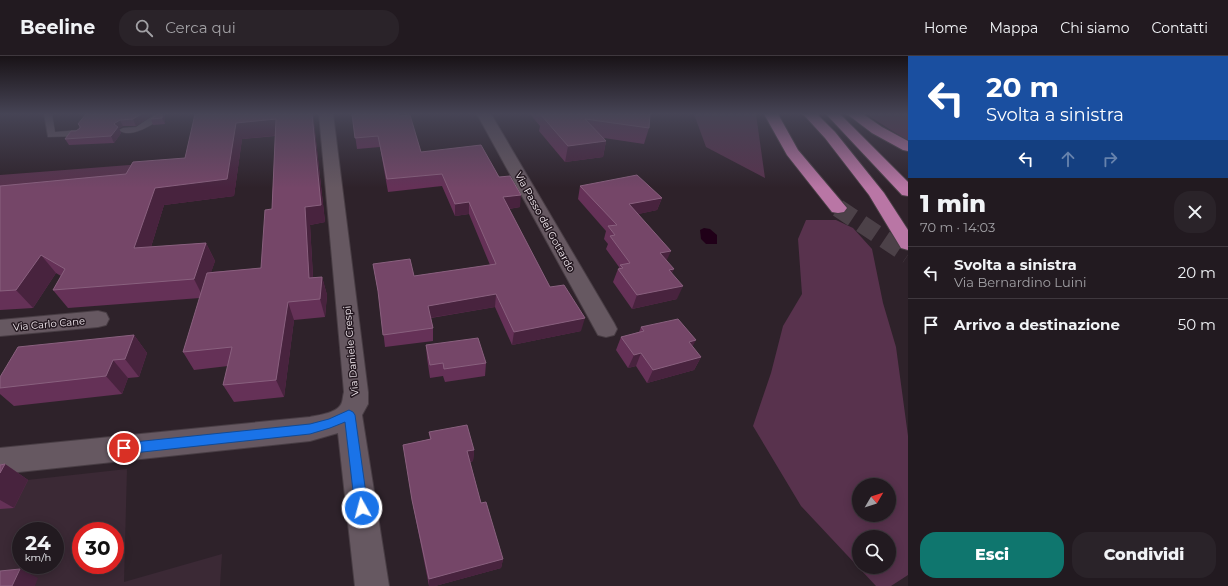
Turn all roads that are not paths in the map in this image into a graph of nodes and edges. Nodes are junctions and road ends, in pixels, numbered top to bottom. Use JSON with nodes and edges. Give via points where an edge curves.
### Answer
{"nodes":[{"id":1,"x":329,"y":139,"type":"edge"},
{"id":2,"x":498,"y":139,"type":"edge"},
{"id":3,"x":785,"y":139,"type":"edge"},
{"id":4,"x":833,"y":139,"type":"edge"},
{"id":5,"x":859,"y":139,"type":"edge"},
{"id":6,"x":893,"y":139,"type":"edge"},
{"id":7,"x":908,"y":147,"type":"edge"},
{"id":8,"x":908,"y":185,"type":"edge"},
{"id":9,"x":838,"y":208,"type":"tunnel mouth"},
{"id":10,"x":908,"y":244,"type":"edge"},
{"id":11,"x":98,"y":319,"type":"dead end"},
{"id":12,"x":0,"y":328,"type":"edge"},
{"id":13,"x":606,"y":330,"type":"dead end"},
{"id":14,"x":349,"y":415,"type":"junction"},
{"id":15,"x":0,"y":461,"type":"edge"},
{"id":16,"x":372,"y":586,"type":"edge"}],
"edges":[{"from":1,"to":14,"type":"street","name":"Via Daniele Crespi","via":[[356,392],[356,404]]},
{"from":2,"to":13,"type":"street","name":"Via Passo del Gottardo"},
{"from":3,"to":9,"type":"highway","via":[[792,152]]},
{"from":4,"to":10,"type":"highway","via":[[876,193]]},
{"from":5,"to":8,"type":"highway"},
{"from":6,"to":7,"type":"highway"},
{"from":11,"to":12,"type":"street","name":"Via Carlo Cane"},
{"from":14,"to":15,"type":"street","via":[[330,424],[310,429]]},
{"from":14,"to":16,"type":"street","name":"Via Daniele Crespi"}]}
